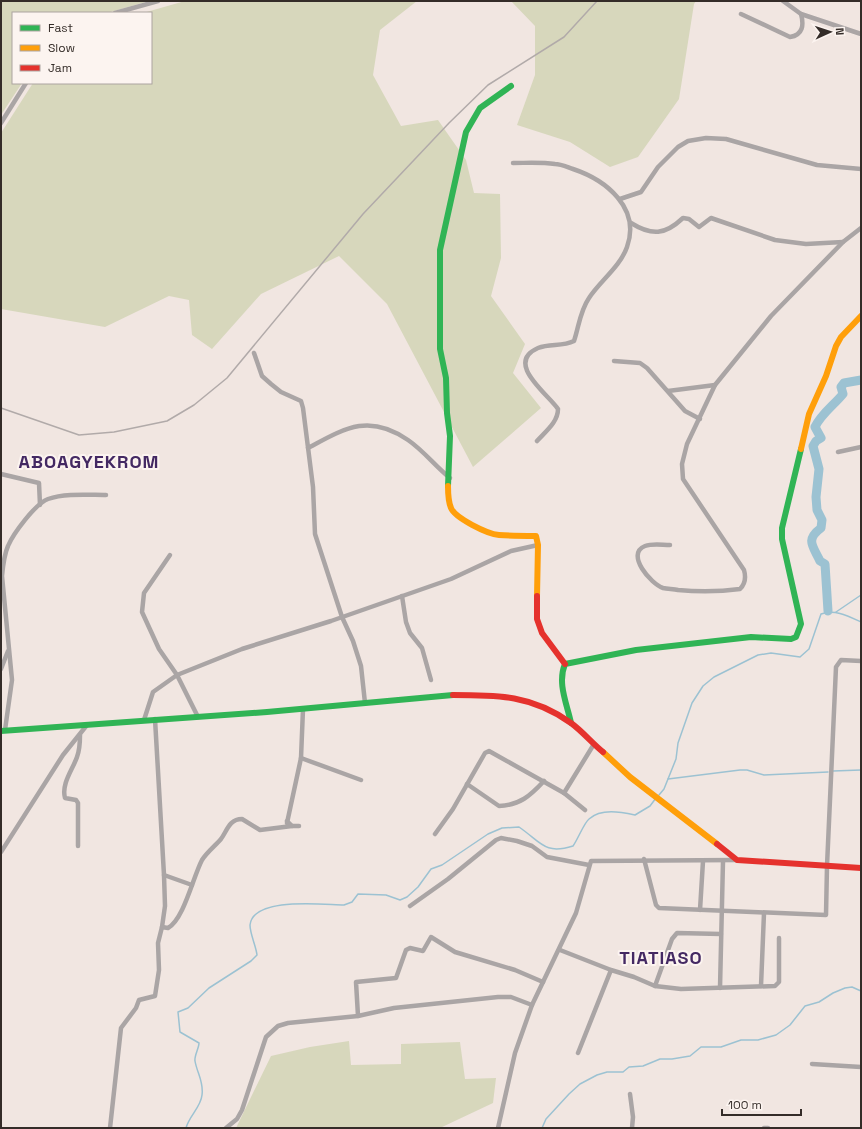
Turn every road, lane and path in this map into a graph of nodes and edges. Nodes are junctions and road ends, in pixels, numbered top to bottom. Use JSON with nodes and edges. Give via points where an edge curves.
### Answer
{"nodes":[{"id":1,"x":158,"y":1,"type":"edge"},
{"id":2,"x":783,"y":1,"type":"edge"},
{"id":3,"x":118,"y":12,"type":"edge"},
{"id":4,"x":740,"y":14,"type":"dead end"},
{"id":5,"x":801,"y":14,"type":"junction"},
{"id":6,"x":861,"y":34,"type":"edge"},
{"id":7,"x":25,"y":84,"type":"edge"},
{"id":8,"x":511,"y":86,"type":"dead end"},
{"id":9,"x":1,"y":123,"type":"edge"},
{"id":10,"x":512,"y":163,"type":"dead end"},
{"id":11,"x":861,"y":169,"type":"edge"},
{"id":12,"x":620,"y":199,"type":"junction"},
{"id":13,"x":631,"y":223,"type":"junction"},
{"id":14,"x":861,"y":228,"type":"edge"},
{"id":15,"x":843,"y":242,"type":"junction"},
{"id":16,"x":861,"y":316,"type":"edge"},
{"id":17,"x":254,"y":353,"type":"dead end"},
{"id":18,"x":614,"y":361,"type":"dead end"},
{"id":19,"x":715,"y":385,"type":"junction"},
{"id":20,"x":668,"y":391,"type":"junction"},
{"id":21,"x":700,"y":419,"type":"junction"},
{"id":22,"x":537,"y":441,"type":"dead end"},
{"id":23,"x":861,"y":447,"type":"edge"},
{"id":24,"x":308,"y":448,"type":"junction"},
{"id":25,"x":838,"y":452,"type":"dead end"},
{"id":26,"x":1,"y":474,"type":"edge"},
{"id":27,"x":450,"y":478,"type":"junction"},
{"id":28,"x":106,"y":495,"type":"dead end"},
{"id":29,"x":40,"y":505,"type":"junction"},
{"id":30,"x":538,"y":545,"type":"junction"},
{"id":31,"x":670,"y":545,"type":"dead end"},
{"id":32,"x":170,"y":555,"type":"dead end"},
{"id":33,"x":2,"y":576,"type":"edge"},
{"id":34,"x":2,"y":591,"type":"edge"},
{"id":35,"x":402,"y":596,"type":"junction"},
{"id":36,"x":342,"y":617,"type":"junction"},
{"id":37,"x":9,"y":649,"type":"junction"},
{"id":38,"x":861,"y":661,"type":"edge"},
{"id":39,"x":565,"y":664,"type":"junction"},
{"id":40,"x":1,"y":669,"type":"edge"},
{"id":41,"x":177,"y":675,"type":"junction"},
{"id":42,"x":432,"y":680,"type":"dead end"},
{"id":43,"x":365,"y":703,"type":"junction"},
{"id":44,"x":303,"y":709,"type":"junction"},
{"id":45,"x":198,"y":717,"type":"junction"},
{"id":46,"x":155,"y":719,"type":"junction"},
{"id":47,"x":144,"y":720,"type":"junction"},
{"id":48,"x":571,"y":723,"type":"junction"},
{"id":49,"x":87,"y":725,"type":"junction"},
{"id":50,"x":3,"y":730,"type":"edge"},
{"id":51,"x":80,"y":735,"type":"junction"},
{"id":52,"x":594,"y":744,"type":"junction"},
{"id":53,"x":301,"y":758,"type":"junction"},
{"id":54,"x":361,"y":780,"type":"dead end"},
{"id":55,"x":544,"y":781,"type":"junction"},
{"id":56,"x":467,"y":784,"type":"junction"},
{"id":57,"x":564,"y":794,"type":"junction"},
{"id":58,"x":585,"y":810,"type":"dead end"},
{"id":59,"x":288,"y":821,"type":"junction"},
{"id":60,"x":292,"y":826,"type":"junction"},
{"id":61,"x":298,"y":826,"type":"dead end"},
{"id":62,"x":285,"y":827,"type":"junction"},
{"id":63,"x":435,"y":834,"type":"dead end"},
{"id":64,"x":78,"y":846,"type":"dead end"},
{"id":65,"x":1,"y":852,"type":"edge"},
{"id":66,"x":644,"y":859,"type":"junction"},
{"id":67,"x":737,"y":860,"type":"junction"},
{"id":68,"x":703,"y":861,"type":"junction"},
{"id":69,"x":723,"y":861,"type":"junction"},
{"id":70,"x":589,"y":865,"type":"junction"},
{"id":71,"x":826,"y":866,"type":"junction"},
{"id":72,"x":861,"y":868,"type":"edge"},
{"id":73,"x":164,"y":875,"type":"junction"},
{"id":74,"x":192,"y":885,"type":"junction"},
{"id":75,"x":410,"y":906,"type":"dead end"},
{"id":76,"x":700,"y":910,"type":"junction"},
{"id":77,"x":722,"y":911,"type":"junction"},
{"id":78,"x":764,"y":913,"type":"junction"},
{"id":79,"x":162,"y":927,"type":"junction"},
{"id":80,"x":721,"y":934,"type":"junction"},
{"id":81,"x":779,"y":938,"type":"dead end"},
{"id":82,"x":560,"y":950,"type":"junction"},
{"id":83,"x":611,"y":970,"type":"junction"},
{"id":84,"x":544,"y":982,"type":"junction"},
{"id":85,"x":655,"y":986,"type":"junction"},
{"id":86,"x":760,"y":986,"type":"junction"},
{"id":87,"x":720,"y":988,"type":"junction"},
{"id":88,"x":532,"y":1005,"type":"junction"},
{"id":89,"x":358,"y":1016,"type":"junction"},
{"id":90,"x":578,"y":1053,"type":"dead end"},
{"id":91,"x":812,"y":1064,"type":"dead end"},
{"id":92,"x":861,"y":1067,"type":"edge"},
{"id":93,"x":630,"y":1094,"type":"dead end"},
{"id":94,"x":110,"y":1128,"type":"edge"},
{"id":95,"x":226,"y":1128,"type":"edge"},
{"id":96,"x":498,"y":1128,"type":"edge"},
{"id":97,"x":632,"y":1128,"type":"edge"},
{"id":98,"x":764,"y":1128,"type":"edge"},
{"id":99,"x":768,"y":1128,"type":"edge"}],
"edges":[{"from":1,"to":3,"type":"street"},
{"from":2,"to":5,"type":"street"},
{"from":4,"to":5,"type":"street","via":[[790,37],[802,31]]},
{"from":5,"to":6,"type":"street"},
{"from":7,"to":9,"type":"street"},
{"from":8,"to":27,"type":"street","via":[[478,111],[466,130],[440,243],[440,349],[446,378]]},
{"from":10,"to":12,"type":"street","via":[[556,164],[587,174],[612,190]]},
{"from":11,"to":12,"type":"street","via":[[817,165],[726,139],[700,139],[688,141],[678,147],[658,167],[641,192]]},
{"from":12,"to":13,"type":"street"},
{"from":13,"to":15,"type":"street","via":[[653,233],[675,226],[684,218],[698,227],[711,218],[775,240],[806,244]]},
{"from":13,"to":22,"type":"street","via":[[627,248],[620,261],[589,298],[580,316],[574,341],[565,345],[537,349],[527,356],[527,374],[558,409],[555,421]]},
{"from":14,"to":15,"type":"street"},
{"from":15,"to":19,"type":"street","via":[[771,316]]},
{"from":16,"to":39,"type":"street","via":[[836,346],[809,414],[782,528],[782,539],[801,624],[796,637],[751,637],[636,650]]},
{"from":17,"to":24,"type":"street","via":[[262,376],[281,392],[301,401]]},
{"from":18,"to":20,"type":"street","via":[[640,363]]},
{"from":19,"to":20,"type":"street"},
{"from":19,"to":21,"type":"street"},
{"from":20,"to":21,"type":"street","via":[[685,411]]},
{"from":21,"to":31,"type":"street","via":[[687,444],[682,464],[683,479],[744,570],[746,578],[743,586],[740,589],[714,593],[663,588],[650,579],[638,560],[644,546]]},
{"from":23,"to":25,"type":"street"},
{"from":24,"to":27,"type":"street","via":[[352,426],[375,426],[408,440]]},
{"from":24,"to":36,"type":"street","via":[[315,534]]},
{"from":26,"to":29,"type":"street","via":[[39,483]]},
{"from":27,"to":30,"type":"street","via":[[448,498],[451,509],[460,518],[498,536],[533,535]]},
{"from":28,"to":29,"type":"street","via":[[74,495],[47,500]]},
{"from":29,"to":33,"type":"street","via":[[8,545]]},
{"from":30,"to":35,"type":"street","via":[[511,551],[451,579]]},
{"from":30,"to":39,"type":"street","via":[[537,619],[542,633]]},
{"from":32,"to":41,"type":"street","via":[[144,593],[142,612],[159,648]]},
{"from":33,"to":34,"type":"street"},
{"from":34,"to":37,"type":"street"},
{"from":35,"to":36,"type":"street"},
{"from":35,"to":42,"type":"street","via":[[406,622],[410,633],[422,648]]},
{"from":36,"to":41,"type":"street","via":[[242,649]]},
{"from":36,"to":43,"type":"street","via":[[361,666]]},
{"from":37,"to":40,"type":"street"},
{"from":37,"to":50,"type":"street","via":[[12,680]]},
{"from":38,"to":71,"type":"street","via":[[841,660],[836,666]]},
{"from":39,"to":48,"type":"street","via":[[561,670],[561,679]]},
{"from":41,"to":45,"type":"street"},
{"from":41,"to":47,"type":"street","via":[[153,692]]},
{"from":43,"to":44,"type":"street"},
{"from":43,"to":48,"type":"street","via":[[443,695],[499,695],[547,708]]},
{"from":44,"to":45,"type":"street"},
{"from":44,"to":53,"type":"street"},
{"from":45,"to":46,"type":"street"},
{"from":46,"to":47,"type":"street"},
{"from":46,"to":73,"type":"street"},
{"from":47,"to":49,"type":"street"},
{"from":48,"to":52,"type":"street"},
{"from":49,"to":50,"type":"street"},
{"from":49,"to":51,"type":"street"},
{"from":51,"to":64,"type":"street","via":[[79,749],[64,794],[65,798],[78,802]]},
{"from":51,"to":65,"type":"street","via":[[47,780]]},
{"from":52,"to":57,"type":"street"},
{"from":52,"to":67,"type":"street","via":[[630,777]]},
{"from":53,"to":54,"type":"street"},
{"from":53,"to":59,"type":"street","via":[[288,809]]},
{"from":55,"to":56,"type":"street","via":[[527,798],[499,806]]},
{"from":55,"to":56,"type":"street","via":[[489,751],[485,752]]},
{"from":55,"to":57,"type":"street"},
{"from":56,"to":63,"type":"street"},
{"from":57,"to":58,"type":"street"},
{"from":59,"to":60,"type":"street"},
{"from":59,"to":62,"type":"street"},
{"from":60,"to":61,"type":"street"},
{"from":60,"to":62,"type":"street"},
{"from":62,"to":74,"type":"street","via":[[260,830],[242,819],[232,823],[203,859]]},
{"from":66,"to":68,"type":"street"},
{"from":66,"to":70,"type":"street","via":[[596,859]]},
{"from":66,"to":76,"type":"street","via":[[657,907]]},
{"from":67,"to":69,"type":"street"},
{"from":67,"to":71,"type":"street"},
{"from":68,"to":69,"type":"street"},
{"from":68,"to":76,"type":"street"},
{"from":69,"to":77,"type":"street"},
{"from":70,"to":75,"type":"street","via":[[547,857],[532,846],[501,838]]},
{"from":70,"to":82,"type":"street","via":[[576,913]]},
{"from":71,"to":72,"type":"street"},
{"from":71,"to":78,"type":"street","via":[[826,914]]},
{"from":73,"to":74,"type":"street"},
{"from":73,"to":79,"type":"street","via":[[165,906]]},
{"from":74,"to":79,"type":"street","via":[[174,923],[168,928]]},
{"from":76,"to":77,"type":"street"},
{"from":77,"to":78,"type":"street"},
{"from":77,"to":80,"type":"street"},
{"from":78,"to":86,"type":"street"},
{"from":79,"to":94,"type":"street","via":[[158,943],[159,970],[155,996],[139,1000],[121,1028]]},
{"from":80,"to":85,"type":"street","via":[[677,932]]},
{"from":80,"to":87,"type":"street"},
{"from":81,"to":86,"type":"street","via":[[779,982],[775,986]]},
{"from":82,"to":83,"type":"street"},
{"from":82,"to":84,"type":"street"},
{"from":83,"to":85,"type":"street"},
{"from":83,"to":90,"type":"street"},
{"from":84,"to":88,"type":"street"},
{"from":84,"to":89,"type":"street","via":[[515,970],[455,952],[431,937],[423,951],[408,948],[406,950],[396,978],[356,982]]},
{"from":85,"to":87,"type":"street","via":[[681,989]]},
{"from":86,"to":87,"type":"street"},
{"from":88,"to":89,"type":"street","via":[[511,997],[498,997],[394,1008]]},
{"from":88,"to":96,"type":"street","via":[[516,1053]]},
{"from":89,"to":95,"type":"street","via":[[288,1023],[271,1031],[266,1037],[237,1119]]},
{"from":91,"to":92,"type":"street"},
{"from":93,"to":97,"type":"street"},
{"from":98,"to":99,"type":"street"}]}
